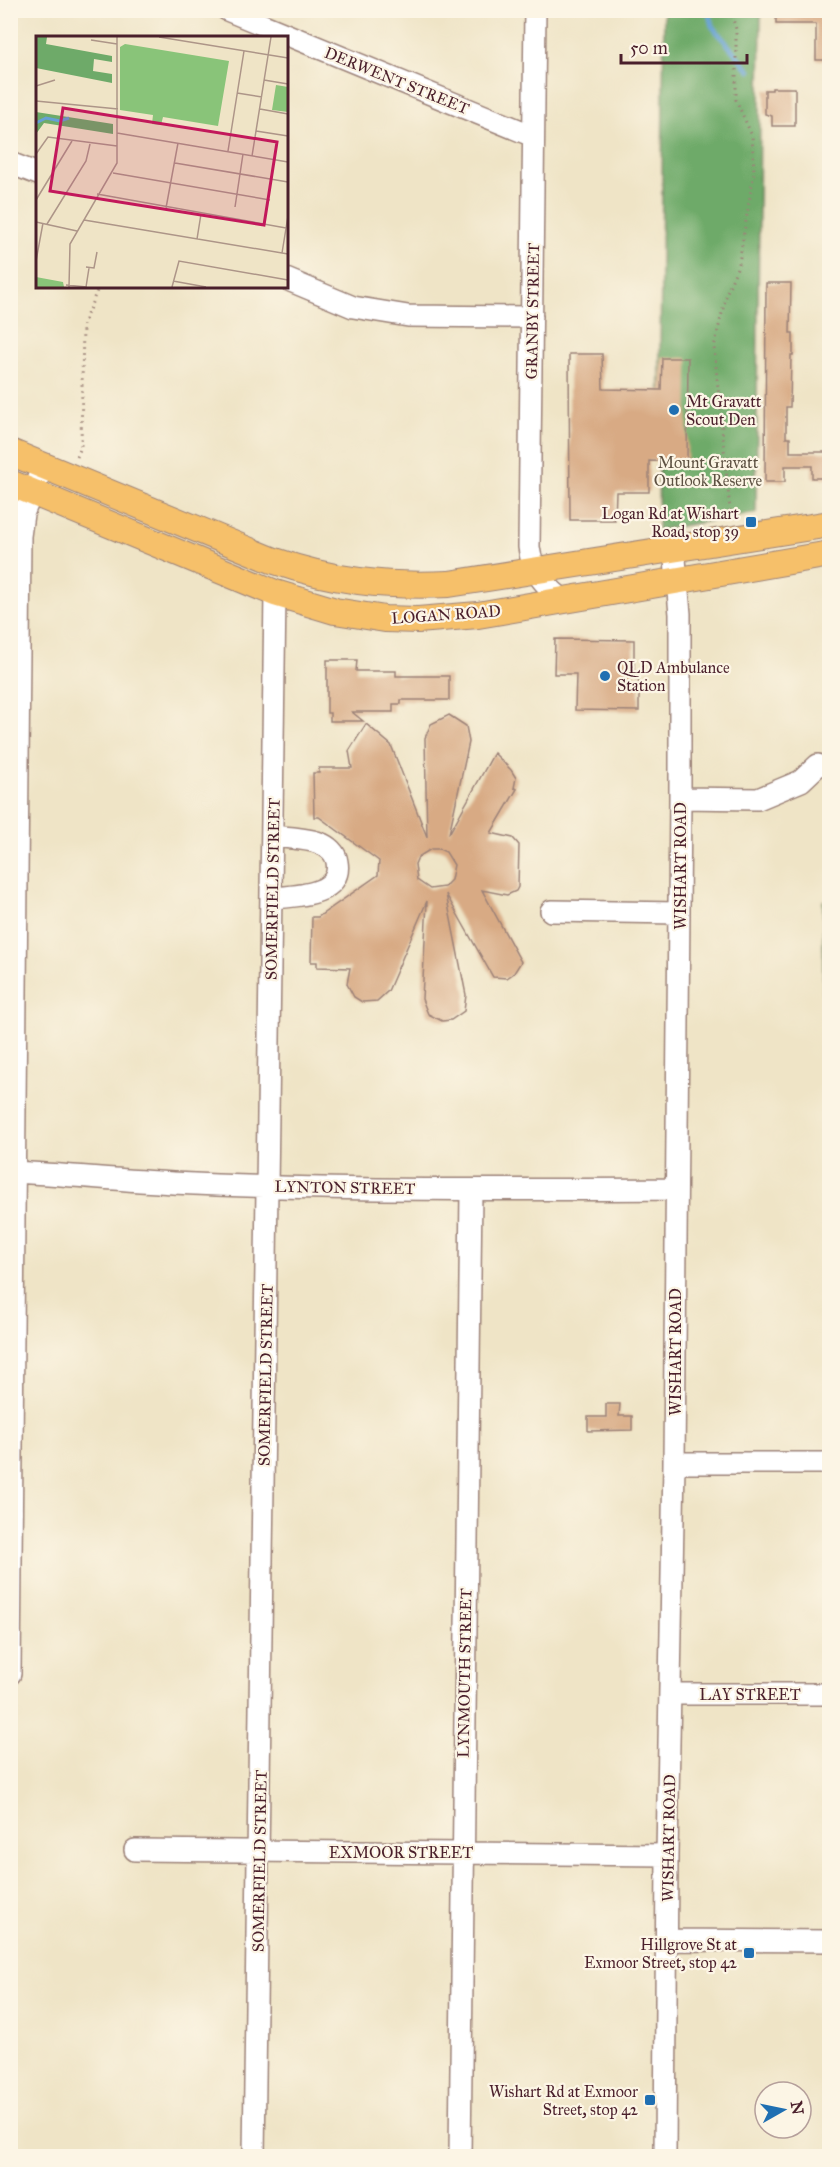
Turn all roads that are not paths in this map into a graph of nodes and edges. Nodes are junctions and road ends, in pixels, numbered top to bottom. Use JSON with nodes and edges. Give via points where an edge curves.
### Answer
{"nodes":[{"id":1,"x":226,"y":10,"type":"edge"},
{"id":2,"x":535,"y":10,"type":"edge"},
{"id":3,"x":533,"y":136,"type":"junction"},
{"id":4,"x":10,"y":163,"type":"edge"},
{"id":5,"x":36,"y":173,"type":"edge"},
{"id":6,"x":288,"y":280,"type":"edge"},
{"id":7,"x":532,"y":317,"type":"junction"},
{"id":8,"x":10,"y":452,"type":"edge"},
{"id":9,"x":43,"y":466,"type":"junction"},
{"id":10,"x":22,"y":488,"type":"edge"},
{"id":11,"x":830,"y":524,"type":"edge"},
{"id":12,"x":674,"y":548,"type":"junction"},
{"id":13,"x":830,"y":554,"type":"edge"},
{"id":14,"x":534,"y":569,"type":"junction"},
{"id":15,"x":677,"y":580,"type":"junction"},
{"id":16,"x":275,"y":593,"type":"junction"},
{"id":17,"x":562,"y":599,"type":"junction"},
{"id":18,"x":818,"y":765,"type":"dead end"},
{"id":19,"x":680,"y":798,"type":"junction"},
{"id":20,"x":273,"y":836,"type":"junction"},
{"id":21,"x":272,"y":898,"type":"junction"},
{"id":22,"x":551,"y":911,"type":"dead end"},
{"id":23,"x":680,"y":913,"type":"junction"},
{"id":24,"x":15,"y":1172,"type":"junction"},
{"id":25,"x":268,"y":1186,"type":"junction"},
{"id":26,"x":676,"y":1189,"type":"junction"},
{"id":27,"x":471,"y":1190,"type":"junction"},
{"id":28,"x":674,"y":1462,"type":"junction"},
{"id":29,"x":830,"y":1463,"type":"edge"},
{"id":30,"x":11,"y":1526,"type":"edge"},
{"id":31,"x":10,"y":1674,"type":"edge"},
{"id":32,"x":670,"y":1694,"type":"junction"},
{"id":33,"x":830,"y":1694,"type":"edge"},
{"id":34,"x":135,"y":1850,"type":"dead end"},
{"id":35,"x":259,"y":1851,"type":"junction"},
{"id":36,"x":462,"y":1853,"type":"junction"},
{"id":37,"x":667,"y":1855,"type":"junction"},
{"id":38,"x":667,"y":1940,"type":"junction"},
{"id":39,"x":830,"y":1941,"type":"edge"},
{"id":40,"x":254,"y":2157,"type":"edge"},
{"id":41,"x":460,"y":2157,"type":"edge"},
{"id":42,"x":665,"y":2157,"type":"edge"}],
"edges":[{"from":1,"to":3,"type":"street","name":"DERWENT STREET"},
{"from":2,"to":3,"type":"street","name":"GRANBY STREET"},
{"from":3,"to":7,"type":"street","name":"GRANBY STREET"},
{"from":4,"to":5,"type":"street"},
{"from":6,"to":7,"type":"street","via":[[353,307],[408,316]]},
{"from":7,"to":14,"type":"street","name":"GRANBY STREET","via":[[529,547]]},
{"from":8,"to":9,"type":"main road","name":"LOGAN ROAD"},
{"from":9,"to":10,"type":"street"},
{"from":9,"to":14,"type":"main road","name":"LOGAN ROAD","via":[[272,560],[328,577],[414,586]]},
{"from":10,"to":16,"type":"main road","name":"LOGAN ROAD"},
{"from":10,"to":24,"type":"street"},
{"from":11,"to":12,"type":"main road","name":"LOGAN ROAD"},
{"from":12,"to":14,"type":"main road","name":"LOGAN ROAD"},
{"from":12,"to":15,"type":"street","name":"WISHART ROAD"},
{"from":13,"to":15,"type":"main road","name":"LOGAN ROAD"},
{"from":14,"to":17,"type":"street","name":"GRANBY STREET","via":[[546,587]]},
{"from":15,"to":17,"type":"main road","name":"LOGAN ROAD"},
{"from":15,"to":19,"type":"street","name":"WISHART ROAD","via":[[681,641]]},
{"from":16,"to":17,"type":"main road","name":"LOGAN ROAD","via":[[335,612],[418,620],[478,615]]},
{"from":16,"to":20,"type":"street","name":"SOMERFIELD STREET"},
{"from":18,"to":19,"type":"street","via":[[801,781],[758,799]]},
{"from":19,"to":23,"type":"street","name":"WISHART ROAD"},
{"from":20,"to":21,"type":"street","name":"SOMERFIELD STREET"},
{"from":20,"to":21,"type":"street","via":[[317,842],[331,849],[337,871],[333,883],[320,890],[303,896]]},
{"from":21,"to":25,"type":"street","name":"SOMERFIELD STREET"},
{"from":22,"to":23,"type":"street"},
{"from":23,"to":26,"type":"street","name":"WISHART ROAD"},
{"from":24,"to":25,"type":"street","name":"LYNTON STREET"},
{"from":24,"to":30,"type":"street"},
{"from":25,"to":27,"type":"street","name":"LYNTON STREET"},
{"from":25,"to":35,"type":"street","name":"SOMERFIELD STREET"},
{"from":26,"to":27,"type":"street","name":"LYNTON STREET"},
{"from":26,"to":28,"type":"street","name":"WISHART ROAD"},
{"from":27,"to":36,"type":"street","name":"LYNMOUTH STREET"},
{"from":28,"to":29,"type":"street"},
{"from":28,"to":32,"type":"street","name":"WISHART ROAD"},
{"from":30,"to":31,"type":"street"},
{"from":32,"to":33,"type":"street","name":"LAY STREET"},
{"from":32,"to":37,"type":"street","name":"WISHART ROAD"},
{"from":34,"to":35,"type":"street","name":"EXMOOR STREET"},
{"from":35,"to":36,"type":"street","name":"EXMOOR STREET"},
{"from":35,"to":40,"type":"street","name":"SOMERFIELD STREET"},
{"from":36,"to":37,"type":"street","name":"EXMOOR STREET"},
{"from":36,"to":41,"type":"street","name":"LYNMOUTH STREET"},
{"from":37,"to":38,"type":"street","name":"WISHART ROAD"},
{"from":38,"to":39,"type":"street"},
{"from":38,"to":42,"type":"street","name":"WISHART ROAD"}]}
